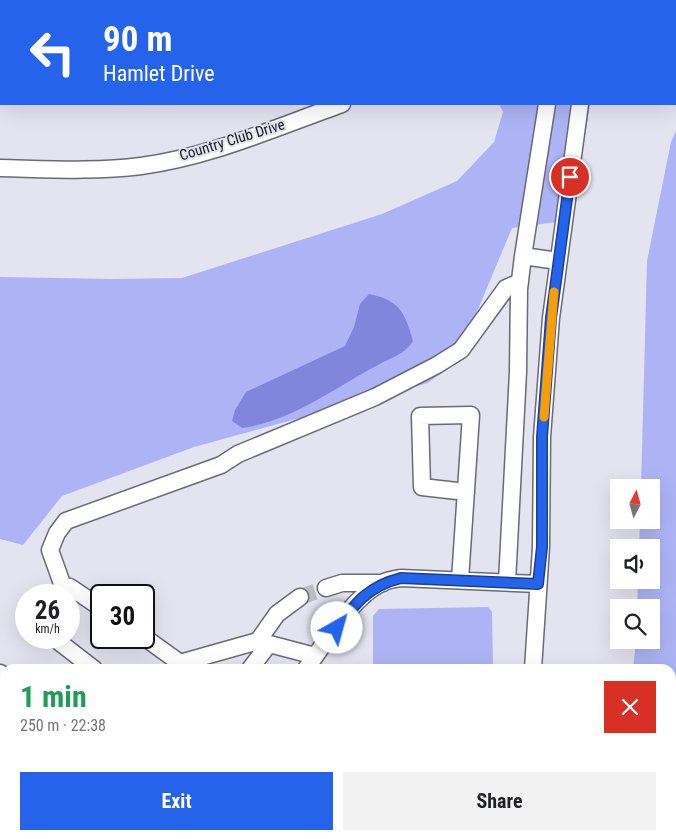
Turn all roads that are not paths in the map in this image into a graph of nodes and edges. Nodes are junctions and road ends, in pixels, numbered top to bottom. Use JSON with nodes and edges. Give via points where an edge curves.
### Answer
{"nodes":[{"id":1,"x":339,"y":105,"type":"edge"},
{"id":2,"x":547,"y":105,"type":"edge"},
{"id":3,"x":580,"y":105,"type":"edge"},
{"id":4,"x":0,"y":168,"type":"edge"},
{"id":5,"x":523,"y":256,"type":"junction"},
{"id":6,"x":558,"y":261,"type":"junction"},
{"id":7,"x":520,"y":282,"type":"junction"},
{"id":8,"x":466,"y":492,"type":"junction"},
{"id":9,"x":460,"y":580,"type":"junction"},
{"id":10,"x":507,"y":582,"type":"junction"},
{"id":11,"x":383,"y":583,"type":"junction"},
{"id":12,"x":60,"y":584,"type":"edge"},
{"id":13,"x":538,"y":584,"type":"junction"},
{"id":14,"x":326,"y":588,"type":"tunnel mouth"},
{"id":15,"x":300,"y":597,"type":"tunnel mouth"},
{"id":16,"x":263,"y":642,"type":"junction"},
{"id":17,"x":155,"y":645,"type":"edge"},
{"id":18,"x":68,"y":649,"type":"edge"},
{"id":19,"x":311,"y":662,"type":"edge"},
{"id":20,"x":88,"y":664,"type":"edge"},
{"id":21,"x":252,"y":664,"type":"edge"},
{"id":22,"x":533,"y":664,"type":"edge"}],
"edges":[{"from":1,"to":4,"type":"street","name":"Country Club Drive","via":[[212,150],[142,166],[83,170]]},
{"from":2,"to":5,"type":"street"},
{"from":3,"to":6,"type":"street"},
{"from":5,"to":6,"type":"street"},
{"from":5,"to":7,"type":"street"},
{"from":6,"to":13,"type":"street","via":[[542,437],[542,547]]},
{"from":7,"to":10,"type":"street"},
{"from":7,"to":12,"type":"street","via":[[506,288],[461,350],[437,366],[375,397],[238,454],[221,465],[66,521],[50,550]]},
{"from":8,"to":8,"type":"street","via":[[471,415],[420,416],[422,487]]},
{"from":8,"to":9,"type":"street"},
{"from":9,"to":10,"type":"street"},
{"from":9,"to":11,"type":"street","via":[[401,578]]},
{"from":10,"to":13,"type":"street"},
{"from":11,"to":14,"type":"street","via":[[342,583]]},
{"from":11,"to":19,"type":"street","via":[[365,594]]},
{"from":13,"to":22,"type":"street"},
{"from":15,"to":16,"type":"street","via":[[278,614]]},
{"from":16,"to":17,"type":"street","via":[[180,663]]},
{"from":16,"to":19,"type":"street"},
{"from":16,"to":21,"type":"street"},
{"from":18,"to":20,"type":"street"}]}
